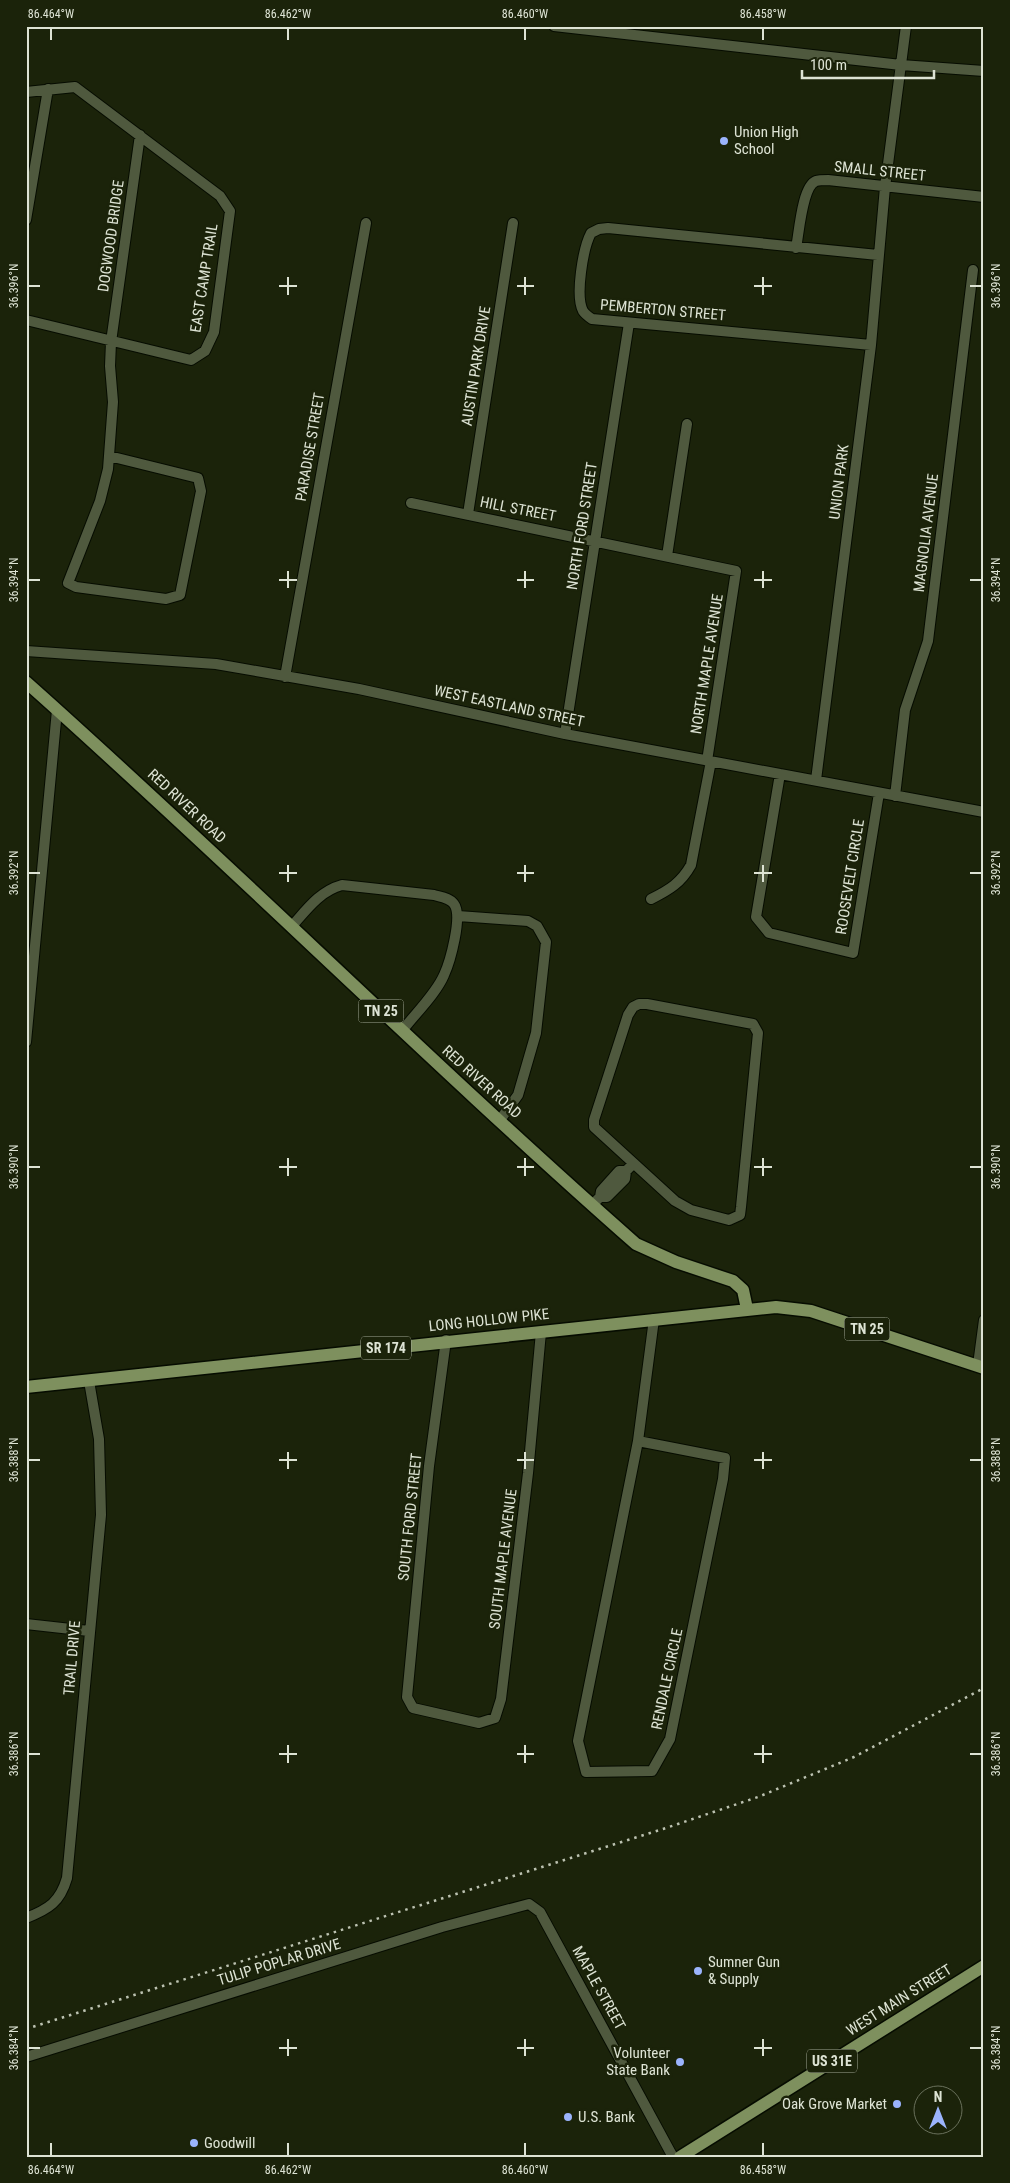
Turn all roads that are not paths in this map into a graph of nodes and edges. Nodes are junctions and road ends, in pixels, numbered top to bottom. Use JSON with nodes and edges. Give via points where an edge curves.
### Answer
{"nodes":[{"id":1,"x":554,"y":26,"type":"edge"},
{"id":2,"x":906,"y":26,"type":"edge"},
{"id":3,"x":585,"y":28,"type":"edge"},
{"id":4,"x":901,"y":65,"type":"junction"},
{"id":5,"x":984,"y":71,"type":"edge"},
{"id":6,"x":48,"y":89,"type":"junction"},
{"id":7,"x":26,"y":92,"type":"edge"},
{"id":8,"x":140,"y":135,"type":"junction"},
{"id":9,"x":885,"y":187,"type":"junction"},
{"id":10,"x":984,"y":197,"type":"edge"},
{"id":11,"x":26,"y":220,"type":"edge"},
{"id":12,"x":366,"y":223,"type":"dead end"},
{"id":13,"x":513,"y":223,"type":"dead end"},
{"id":14,"x":796,"y":248,"type":"junction"},
{"id":15,"x":878,"y":255,"type":"junction"},
{"id":16,"x":973,"y":270,"type":"dead end"},
{"id":17,"x":26,"y":320,"type":"edge"},
{"id":18,"x":629,"y":323,"type":"junction"},
{"id":19,"x":111,"y":342,"type":"junction"},
{"id":20,"x":871,"y":345,"type":"junction"},
{"id":21,"x":687,"y":424,"type":"dead end"},
{"id":22,"x":109,"y":456,"type":"junction"},
{"id":23,"x":411,"y":503,"type":"dead end"},
{"id":24,"x":468,"y":514,"type":"junction"},
{"id":25,"x":595,"y":540,"type":"junction"},
{"id":26,"x":667,"y":556,"type":"junction"},
{"id":27,"x":736,"y":571,"type":"joint"},
{"id":28,"x":26,"y":651,"type":"edge"},
{"id":29,"x":285,"y":677,"type":"junction"},
{"id":30,"x":26,"y":682,"type":"edge"},
{"id":31,"x":57,"y":710,"type":"junction"},
{"id":32,"x":565,"y":734,"type":"junction"},
{"id":33,"x":709,"y":761,"type":"junction"},
{"id":34,"x":780,"y":774,"type":"junction"},
{"id":35,"x":816,"y":780,"type":"junction"},
{"id":36,"x":879,"y":793,"type":"junction"},
{"id":37,"x":895,"y":796,"type":"junction"},
{"id":38,"x":984,"y":812,"type":"edge"},
{"id":39,"x":651,"y":899,"type":"dead end"},
{"id":40,"x":458,"y":916,"type":"junction"},
{"id":41,"x":292,"y":926,"type":"junction"},
{"id":42,"x":402,"y":1031,"type":"junction"},
{"id":43,"x":26,"y":1042,"type":"edge"},
{"id":44,"x":500,"y":1120,"type":"junction"},
{"id":45,"x":630,"y":1167,"type":"junction"},
{"id":46,"x":596,"y":1201,"type":"junction"},
{"id":47,"x":747,"y":1310,"type":"junction"},
{"id":48,"x":654,"y":1319,"type":"junction"},
{"id":49,"x":984,"y":1320,"type":"edge"},
{"id":50,"x":541,"y":1332,"type":"junction"},
{"id":51,"x":446,"y":1340,"type":"junction"},
{"id":52,"x":981,"y":1366,"type":"edge"},
{"id":53,"x":89,"y":1381,"type":"junction"},
{"id":54,"x":26,"y":1387,"type":"edge"},
{"id":55,"x":638,"y":1441,"type":"junction"},
{"id":56,"x":26,"y":1624,"type":"edge"},
{"id":57,"x":89,"y":1631,"type":"junction"},
{"id":58,"x":407,"y":1697,"type":"joint"},
{"id":59,"x":540,"y":1912,"type":"joint"},
{"id":60,"x":26,"y":1918,"type":"edge"},
{"id":61,"x":984,"y":1966,"type":"edge"},
{"id":62,"x":26,"y":2058,"type":"edge"},
{"id":63,"x":673,"y":2157,"type":"edge"},
{"id":64,"x":680,"y":2157,"type":"edge"}],
"edges":[{"from":1,"to":3,"type":"street"},
{"from":2,"to":4,"type":"street","name":"UNION PARK"},
{"from":3,"to":4,"type":"street"},
{"from":4,"to":5,"type":"street"},
{"from":4,"to":9,"type":"street","name":"UNION PARK"},
{"from":6,"to":7,"type":"street","name":"EAST CAMP TRAIL"},
{"from":6,"to":8,"type":"street","name":"EAST CAMP TRAIL","via":[[75,86]]},
{"from":6,"to":11,"type":"street"},
{"from":8,"to":19,"type":"street","name":"DOGWOOD BRIDGE"},
{"from":8,"to":19,"type":"street","name":"EAST CAMP TRAIL","via":[[220,196],[230,211],[214,332],[205,351],[191,360]]},
{"from":9,"to":10,"type":"street","name":"SMALL STREET"},
{"from":9,"to":14,"type":"street","name":"SMALL STREET","via":[[816,181],[808,187],[805,196]]},
{"from":9,"to":15,"type":"street","name":"UNION PARK"},
{"from":12,"to":29,"type":"street","name":"PARADISE STREET"},
{"from":13,"to":24,"type":"street","name":"AUSTIN PARK DRIVE"},
{"from":14,"to":15,"type":"street","name":"PEMBERTON STREET"},
{"from":14,"to":18,"type":"street","name":"PEMBERTON STREET","via":[[599,229],[591,233],[588,240],[582,272],[582,307],[592,319]]},
{"from":15,"to":20,"type":"street","name":"UNION PARK"},
{"from":16,"to":37,"type":"street","name":"MAGNOLIA AVENUE","via":[[928,641],[905,710]]},
{"from":17,"to":19,"type":"street","name":"EAST CAMP TRAIL"},
{"from":18,"to":20,"type":"street","name":"PEMBERTON STREET"},
{"from":18,"to":25,"type":"street","name":"NORTH FORD STREET"},
{"from":19,"to":22,"type":"street","name":"DOGWOOD BRIDGE","via":[[113,402]]},
{"from":20,"to":35,"type":"street","name":"UNION PARK"},
{"from":21,"to":26,"type":"street"},
{"from":22,"to":22,"type":"street","name":"DOGWOOD BRIDGE","via":[[100,501],[68,583],[76,587],[166,599],[180,595],[201,491],[198,478]]},
{"from":23,"to":24,"type":"street","name":"HILL STREET"},
{"from":24,"to":25,"type":"street","name":"HILL STREET"},
{"from":25,"to":26,"type":"street","name":"HILL STREET"},
{"from":25,"to":32,"type":"street","name":"NORTH FORD STREET"},
{"from":26,"to":27,"type":"street","name":"HILL STREET"},
{"from":27,"to":33,"type":"street","name":"NORTH MAPLE AVENUE"},
{"from":28,"to":29,"type":"street","name":"WEST EASTLAND STREET","via":[[188,660]]},
{"from":29,"to":32,"type":"street","name":"WEST EASTLAND STREET","via":[[354,688]]},
{"from":30,"to":31,"type":"main road","name":"RED RIVER ROAD","number":"TN 25"},
{"from":31,"to":41,"type":"main road","name":"RED RIVER ROAD","number":"TN 25"},
{"from":31,"to":43,"type":"street"},
{"from":32,"to":33,"type":"street","name":"WEST EASTLAND STREET"},
{"from":33,"to":34,"type":"street","name":"WEST EASTLAND STREET"},
{"from":33,"to":39,"type":"street","name":"NORTH MAPLE AVENUE","via":[[691,865],[673,888]]},
{"from":34,"to":35,"type":"street","name":"WEST EASTLAND STREET"},
{"from":34,"to":36,"type":"street","name":"ROOSEVELT CIRCLE","via":[[756,917],[769,933],[853,953]]},
{"from":35,"to":36,"type":"street","name":"WEST EASTLAND STREET"},
{"from":36,"to":37,"type":"street","name":"WEST EASTLAND STREET"},
{"from":37,"to":38,"type":"street","name":"WEST EASTLAND STREET"},
{"from":40,"to":41,"type":"street","via":[[455,905],[434,894],[342,885],[317,898]]},
{"from":40,"to":42,"type":"street","via":[[451,956],[443,977]]},
{"from":40,"to":44,"type":"street","via":[[528,921],[537,926],[546,942],[531,1054],[518,1095]]},
{"from":41,"to":42,"type":"main road","name":"RED RIVER ROAD","number":"TN 25"},
{"from":42,"to":44,"type":"main road","name":"RED RIVER ROAD","number":"TN 25"},
{"from":44,"to":46,"type":"main road","name":"RED RIVER ROAD","number":"TN 25"},
{"from":45,"to":45,"type":"street","via":[[594,1127],[633,1007],[647,1004],[754,1024],[758,1033],[740,1215],[728,1220],[691,1210]]},
{"from":45,"to":46,"type":"street","via":[[625,1178],[607,1197]]},
{"from":46,"to":47,"type":"main road","name":"RED RIVER ROAD","number":"TN 25","via":[[636,1244],[733,1281],[743,1290]]},
{"from":47,"to":48,"type":"main road","name":"LONG HOLLOW PIKE","number":"SR 174"},
{"from":47,"to":52,"type":"main road","number":"TN 25","via":[[776,1307],[811,1310]]},
{"from":48,"to":50,"type":"main road","name":"LONG HOLLOW PIKE","number":"SR 174"},
{"from":48,"to":55,"type":"street","name":"RENDALE CIRCLE"},
{"from":49,"to":52,"type":"street"},
{"from":50,"to":51,"type":"main road","name":"LONG HOLLOW PIKE","number":"SR 174"},
{"from":50,"to":58,"type":"street","name":"SOUTH MAPLE AVENUE","via":[[501,1700],[494,1718],[479,1722],[413,1708]]},
{"from":51,"to":53,"type":"main road","name":"LONG HOLLOW PIKE","number":"SR 174"},
{"from":51,"to":58,"type":"street","name":"SOUTH FORD STREET","via":[[429,1466]]},
{"from":53,"to":54,"type":"main road","name":"LONG HOLLOW PIKE","number":"SR 174"},
{"from":53,"to":57,"type":"street","name":"TRAIL DRIVE","via":[[99,1439],[101,1515]]},
{"from":55,"to":55,"type":"street","name":"RENDALE CIRCLE","via":[[578,1741],[586,1772],[652,1771],[670,1739],[723,1479],[725,1458]]},
{"from":56,"to":57,"type":"street"},
{"from":57,"to":60,"type":"street","name":"TRAIL DRIVE","via":[[67,1878],[56,1903]]},
{"from":59,"to":62,"type":"street","name":"TULIP POPLAR DRIVE","via":[[529,1904],[461,1922]]},
{"from":59,"to":63,"type":"street","name":"MAPLE STREET"},
{"from":61,"to":64,"type":"main road","name":"WEST MAIN STREET","number":"US 31E"}]}
